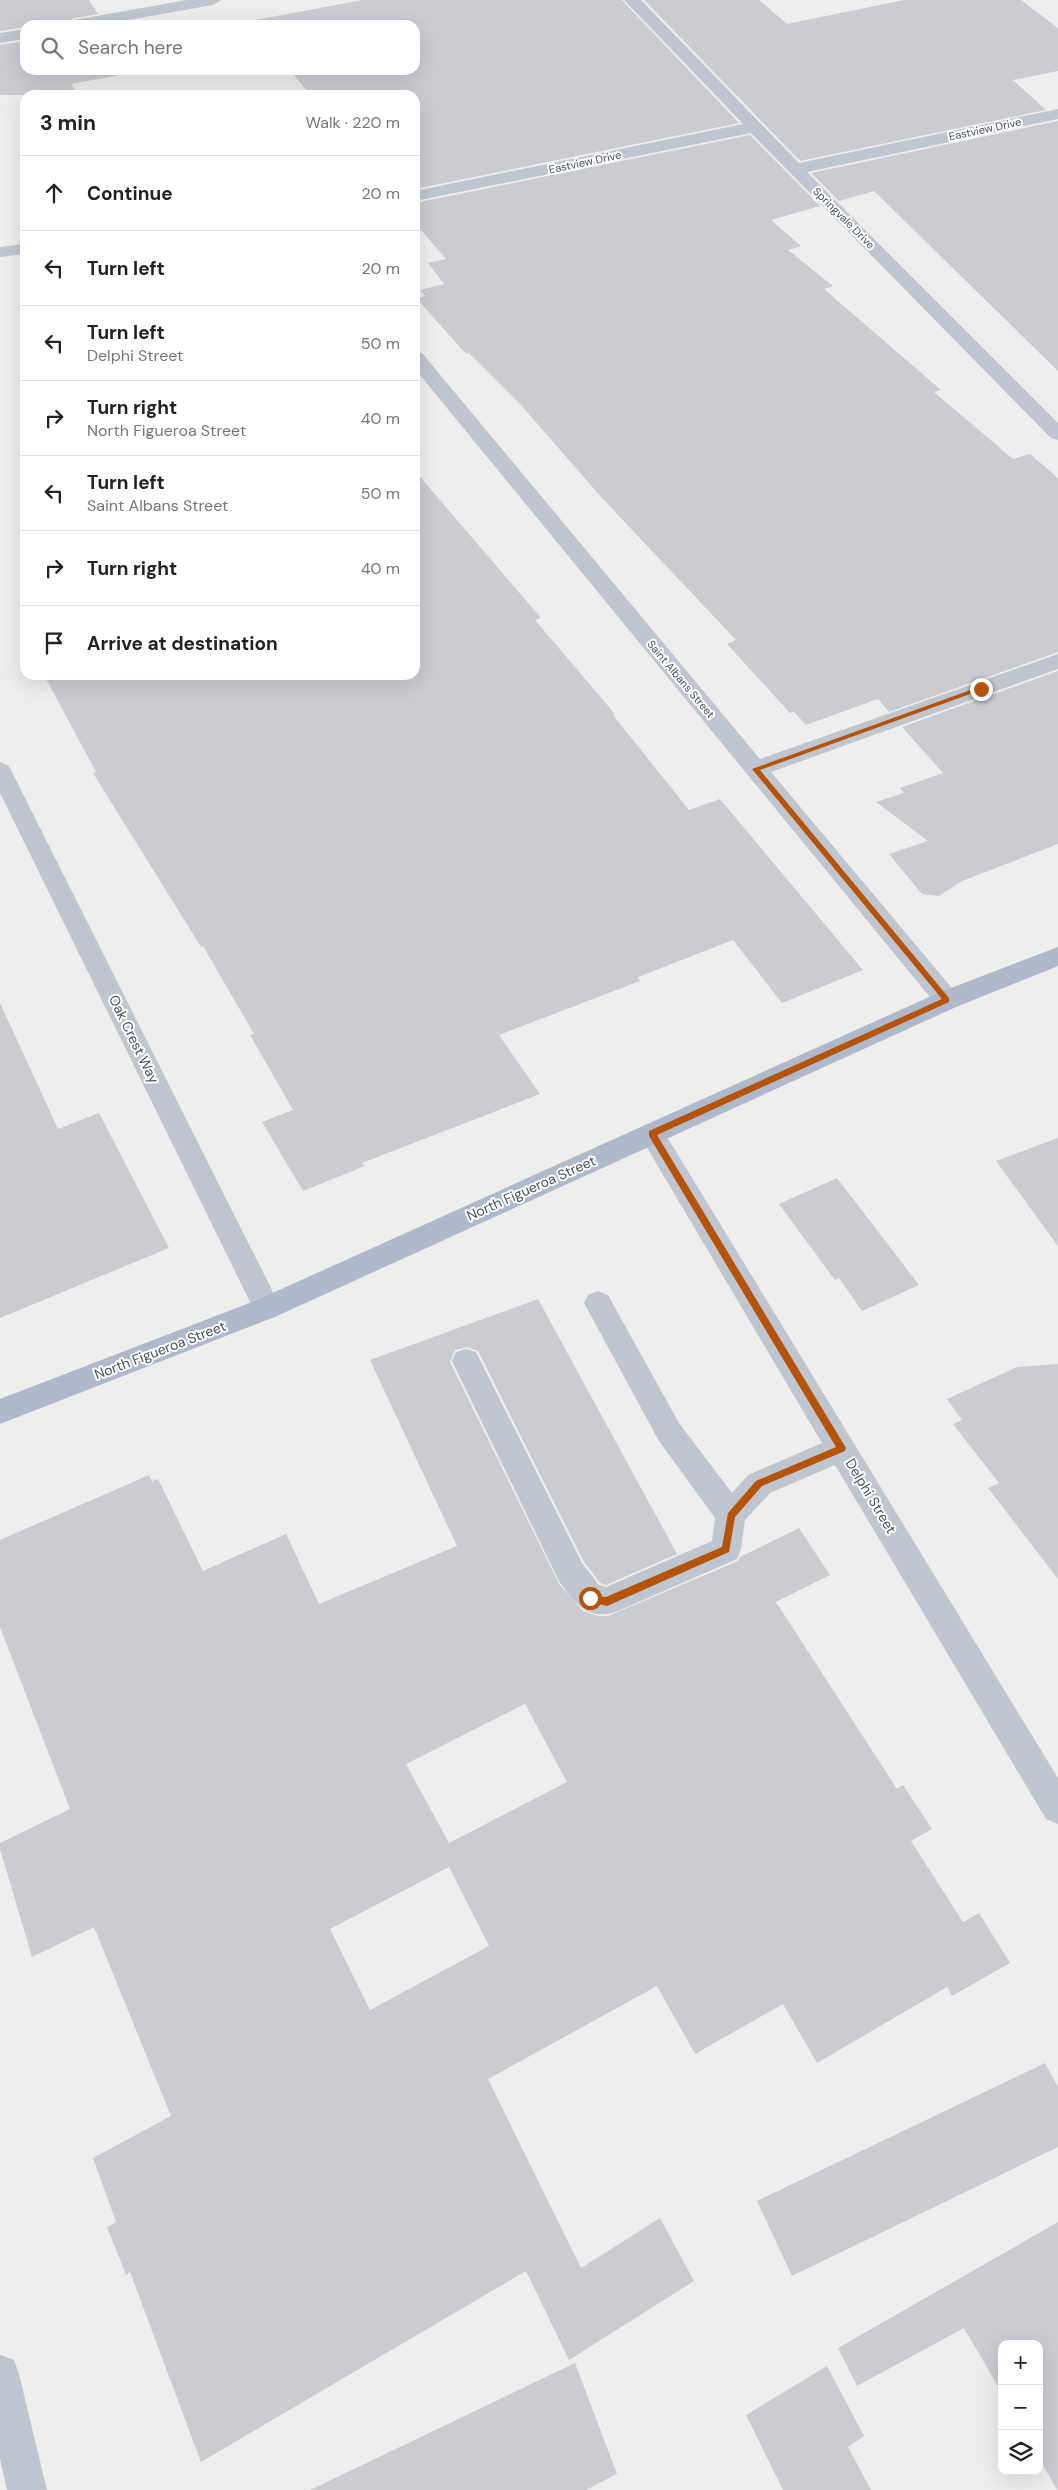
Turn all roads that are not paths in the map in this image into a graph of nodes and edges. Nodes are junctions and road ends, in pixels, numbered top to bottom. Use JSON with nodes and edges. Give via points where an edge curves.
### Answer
{"nodes":[{"id":1,"x":213,"y":0,"type":"edge"},
{"id":2,"x":632,"y":0,"type":"edge"},
{"id":3,"x":102,"y":20,"type":"edge"},
{"id":4,"x":20,"y":35,"type":"edge"},
{"id":5,"x":0,"y":38,"type":"edge"},
{"id":6,"x":1058,"y":114,"type":"edge"},
{"id":7,"x":755,"y":127,"type":"junction"},
{"id":8,"x":795,"y":169,"type":"junction"},
{"id":9,"x":420,"y":195,"type":"edge"},
{"id":10,"x":20,"y":250,"type":"edge"},
{"id":11,"x":0,"y":252,"type":"edge"},
{"id":12,"x":420,"y":363,"type":"edge"},
{"id":13,"x":1058,"y":434,"type":"edge"},
{"id":14,"x":1058,"y":661,"type":"edge"},
{"id":15,"x":756,"y":769,"type":"junction"},
{"id":16,"x":0,"y":770,"type":"edge"},
{"id":17,"x":1058,"y":956,"type":"edge"},
{"id":18,"x":946,"y":1000,"type":"junction"},
{"id":19,"x":652,"y":1134,"type":"junction"},
{"id":20,"x":598,"y":1303,"type":"dead end"},
{"id":21,"x":267,"y":1308,"type":"junction"},
{"id":22,"x":466,"y":1361,"type":"dead end"},
{"id":23,"x":0,"y":1412,"type":"edge"},
{"id":24,"x":842,"y":1448,"type":"junction"},
{"id":25,"x":731,"y":1516,"type":"junction"},
{"id":26,"x":1058,"y":1808,"type":"edge"},
{"id":27,"x":0,"y":2374,"type":"edge"},
{"id":28,"x":27,"y":2490,"type":"edge"}],
"edges":[{"from":1,"to":3,"type":"street"},
{"from":2,"to":7,"type":"street","name":"Springvale Drive"},
{"from":4,"to":5,"type":"street"},
{"from":6,"to":8,"type":"street","name":"Eastview Drive"},
{"from":7,"to":8,"type":"street","name":"Springvale Drive"},
{"from":7,"to":9,"type":"street","name":"Eastview Drive"},
{"from":8,"to":13,"type":"street","name":"Springvale Drive"},
{"from":10,"to":11,"type":"street"},
{"from":12,"to":15,"type":"street","name":"Saint Albans Street"},
{"from":14,"to":15,"type":"street"},
{"from":15,"to":18,"type":"street","name":"Saint Albans Street"},
{"from":16,"to":21,"type":"street","name":"Oak Crest Way"},
{"from":17,"to":18,"type":"main road","name":"North Figueroa Street"},
{"from":18,"to":19,"type":"main road","name":"North Figueroa Street"},
{"from":19,"to":21,"type":"main road","name":"North Figueroa Street"},
{"from":19,"to":24,"type":"street","name":"Delphi Street"},
{"from":20,"to":25,"type":"street","via":[[669,1432]]},
{"from":21,"to":23,"type":"main road","name":"North Figueroa Street"},
{"from":22,"to":25,"type":"street","via":[[571,1573],[590,1598],[607,1602],[726,1549]]},
{"from":24,"to":25,"type":"street","via":[[759,1484]]},
{"from":24,"to":26,"type":"street","name":"Delphi Street"},
{"from":27,"to":28,"type":"street"}]}
